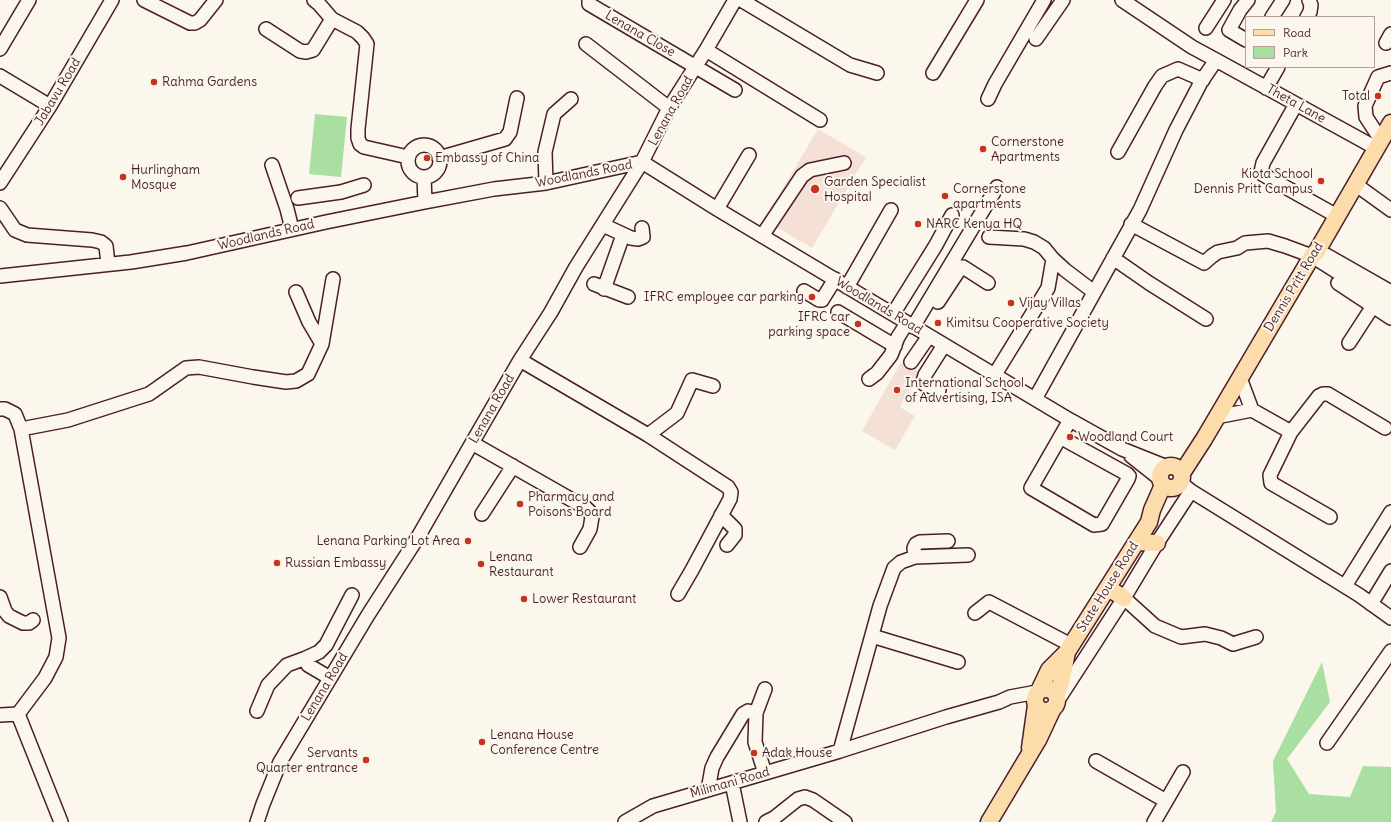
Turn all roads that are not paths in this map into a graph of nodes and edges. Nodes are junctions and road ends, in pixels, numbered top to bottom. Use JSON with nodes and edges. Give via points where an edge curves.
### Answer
{"nodes":[{"id":1,"x":29,"y":0,"type":"edge"},
{"id":2,"x":112,"y":0,"type":"edge"},
{"id":3,"x":145,"y":0,"type":"edge"},
{"id":4,"x":216,"y":0,"type":"edge"},
{"id":5,"x":314,"y":0,"type":"edge"},
{"id":6,"x":589,"y":0,"type":"edge"},
{"id":7,"x":735,"y":0,"type":"edge"},
{"id":8,"x":741,"y":0,"type":"edge"},
{"id":9,"x":977,"y":0,"type":"edge"},
{"id":10,"x":1044,"y":0,"type":"edge"},
{"id":11,"x":1062,"y":0,"type":"edge"},
{"id":12,"x":1122,"y":0,"type":"edge"},
{"id":13,"x":1224,"y":0,"type":"edge"},
{"id":14,"x":1228,"y":0,"type":"edge"},
{"id":15,"x":1283,"y":0,"type":"edge"},
{"id":16,"x":1309,"y":0,"type":"edge"},
{"id":17,"x":1244,"y":5,"type":"edge"},
{"id":18,"x":1273,"y":16,"type":"edge"},
{"id":19,"x":1308,"y":16,"type":"edge"},
{"id":20,"x":332,"y":19,"type":"junction"},
{"id":21,"x":1206,"y":28,"type":"dead end"},
{"id":22,"x":266,"y":29,"type":"dead end"},
{"id":23,"x":1036,"y":39,"type":"dead end"},
{"id":24,"x":1245,"y":39,"type":"edge"},
{"id":25,"x":586,"y":44,"type":"dead end"},
{"id":26,"x":0,"y":49,"type":"edge"},
{"id":27,"x":706,"y":50,"type":"junction"},
{"id":28,"x":1216,"y":60,"type":"junction"},
{"id":29,"x":696,"y":67,"type":"junction"},
{"id":30,"x":1277,"y":68,"type":"edge"},
{"id":31,"x":877,"y":73,"type":"dead end"},
{"id":32,"x":932,"y":73,"type":"dead end"},
{"id":33,"x":1391,"y":73,"type":"edge"},
{"id":34,"x":0,"y":76,"type":"edge"},
{"id":35,"x":1203,"y":80,"type":"junction"},
{"id":36,"x":1266,"y":88,"type":"junction"},
{"id":37,"x":735,"y":90,"type":"dead end"},
{"id":38,"x":517,"y":98,"type":"dead end"},
{"id":39,"x":988,"y":98,"type":"dead end"},
{"id":40,"x":571,"y":99,"type":"dead end"},
{"id":41,"x":1296,"y":104,"type":"junction"},
{"id":42,"x":50,"y":106,"type":"junction"},
{"id":43,"x":669,"y":108,"type":"junction"},
{"id":44,"x":820,"y":120,"type":"dead end"},
{"id":45,"x":1391,"y":123,"type":"edge"},
{"id":46,"x":1378,"y":144,"type":"junction"},
{"id":47,"x":1118,"y":152,"type":"dead end"},
{"id":48,"x":749,"y":155,"type":"dead end"},
{"id":49,"x":408,"y":157,"type":"junction"},
{"id":50,"x":439,"y":158,"type":"junction"},
{"id":51,"x":642,"y":162,"type":"junction"},
{"id":52,"x":844,"y":163,"type":"dead end"},
{"id":53,"x":272,"y":166,"type":"dead end"},
{"id":54,"x":424,"y":177,"type":"junction"},
{"id":55,"x":0,"y":182,"type":"edge"},
{"id":56,"x":546,"y":183,"type":"junction"},
{"id":57,"x":1354,"y":184,"type":"junction"},
{"id":58,"x":364,"y":185,"type":"dead end"},
{"id":59,"x":997,"y":187,"type":"dead end"},
{"id":60,"x":298,"y":198,"type":"dead end"},
{"id":61,"x":425,"y":202,"type":"junction"},
{"id":62,"x":0,"y":208,"type":"edge"},
{"id":63,"x":717,"y":209,"type":"junction"},
{"id":64,"x":1391,"y":209,"type":"edge"},
{"id":65,"x":891,"y":210,"type":"dead end"},
{"id":66,"x":952,"y":215,"type":"dead end"},
{"id":67,"x":1337,"y":216,"type":"junction"},
{"id":68,"x":1132,"y":224,"type":"junction"},
{"id":69,"x":603,"y":225,"type":"junction"},
{"id":70,"x":642,"y":228,"type":"dead end"},
{"id":71,"x":292,"y":229,"type":"junction"},
{"id":72,"x":623,"y":235,"type":"junction"},
{"id":73,"x":762,"y":236,"type":"junction"},
{"id":74,"x":989,"y":237,"type":"dead end"},
{"id":75,"x":1312,"y":257,"type":"junction"},
{"id":76,"x":1113,"y":258,"type":"junction"},
{"id":77,"x":1053,"y":259,"type":"junction"},
{"id":78,"x":108,"y":264,"type":"junction"},
{"id":79,"x":0,"y":276,"type":"edge"},
{"id":80,"x":333,"y":278,"type":"dead end"},
{"id":81,"x":835,"y":279,"type":"junction"},
{"id":82,"x":988,"y":283,"type":"dead end"},
{"id":83,"x":847,"y":287,"type":"junction"},
{"id":84,"x":296,"y":292,"type":"dead end"},
{"id":85,"x":804,"y":292,"type":"dead end"},
{"id":86,"x":1094,"y":292,"type":"junction"},
{"id":87,"x":1391,"y":292,"type":"edge"},
{"id":88,"x":628,"y":297,"type":"dead end"},
{"id":89,"x":1373,"y":306,"type":"junction"},
{"id":90,"x":1391,"y":306,"type":"edge"},
{"id":91,"x":838,"y":312,"type":"dead end"},
{"id":92,"x":893,"y":314,"type":"junction"},
{"id":93,"x":1391,"y":318,"type":"edge"},
{"id":94,"x":1206,"y":319,"type":"dead end"},
{"id":95,"x":917,"y":329,"type":"junction"},
{"id":96,"x":1349,"y":343,"type":"dead end"},
{"id":97,"x":322,"y":344,"type":"junction"},
{"id":98,"x":944,"y":345,"type":"junction"},
{"id":99,"x":894,"y":346,"type":"junction"},
{"id":100,"x":520,"y":360,"type":"junction"},
{"id":101,"x":911,"y":362,"type":"dead end"},
{"id":102,"x":994,"y":376,"type":"junction"},
{"id":103,"x":1240,"y":378,"type":"junction"},
{"id":104,"x":869,"y":379,"type":"dead end"},
{"id":105,"x":713,"y":386,"type":"dead end"},
{"id":106,"x":940,"y":390,"type":"dead end"},
{"id":107,"x":1036,"y":399,"type":"junction"},
{"id":108,"x":0,"y":410,"type":"edge"},
{"id":109,"x":1252,"y":410,"type":"junction"},
{"id":110,"x":1070,"y":420,"type":"junction"},
{"id":111,"x":1214,"y":421,"type":"junction"},
{"id":112,"x":1385,"y":428,"type":"dead end"},
{"id":113,"x":21,"y":429,"type":"junction"},
{"id":114,"x":1292,"y":432,"type":"junction"},
{"id":115,"x":648,"y":435,"type":"junction"},
{"id":116,"x":1060,"y":437,"type":"junction"},
{"id":117,"x":472,"y":443,"type":"junction"},
{"id":118,"x":513,"y":466,"type":"junction"},
{"id":119,"x":1174,"y":479,"type":"junction"},
{"id":120,"x":1391,"y":512,"type":"edge"},
{"id":121,"x":482,"y":514,"type":"dead end"},
{"id":122,"x":721,"y":516,"type":"junction"},
{"id":123,"x":1330,"y":517,"type":"dead end"},
{"id":124,"x":948,"y":541,"type":"dead end"},
{"id":125,"x":1137,"y":542,"type":"junction"},
{"id":126,"x":1157,"y":543,"type":"junction"},
{"id":127,"x":727,"y":545,"type":"dead end"},
{"id":128,"x":580,"y":547,"type":"dead end"},
{"id":129,"x":968,"y":555,"type":"dead end"},
{"id":130,"x":915,"y":557,"type":"junction"},
{"id":131,"x":1391,"y":571,"type":"edge"},
{"id":132,"x":1345,"y":586,"type":"junction"},
{"id":133,"x":1108,"y":588,"type":"junction"},
{"id":134,"x":678,"y":594,"type":"dead end"},
{"id":135,"x":352,"y":595,"type":"dead end"},
{"id":136,"x":0,"y":597,"type":"edge"},
{"id":137,"x":1124,"y":598,"type":"junction"},
{"id":138,"x":1371,"y":604,"type":"junction"},
{"id":139,"x":975,"y":613,"type":"dead end"},
{"id":140,"x":1391,"y":618,"type":"edge"},
{"id":141,"x":33,"y":620,"type":"dead end"},
{"id":142,"x":872,"y":636,"type":"junction"},
{"id":143,"x":1256,"y":637,"type":"dead end"},
{"id":144,"x":1069,"y":649,"type":"junction"},
{"id":145,"x":1391,"y":651,"type":"edge"},
{"id":146,"x":306,"y":658,"type":"junction"},
{"id":147,"x":958,"y":662,"type":"dead end"},
{"id":148,"x":330,"y":678,"type":"junction"},
{"id":149,"x":765,"y":689,"type":"dead end"},
{"id":150,"x":1037,"y":698,"type":"junction"},
{"id":151,"x":1056,"y":701,"type":"junction"},
{"id":152,"x":257,"y":710,"type":"dead end"},
{"id":153,"x":756,"y":713,"type":"junction"},
{"id":154,"x":18,"y":714,"type":"junction"},
{"id":155,"x":0,"y":715,"type":"edge"},
{"id":156,"x":1327,"y":743,"type":"dead end"},
{"id":157,"x":840,"y":751,"type":"junction"},
{"id":158,"x":1028,"y":755,"type":"junction"},
{"id":159,"x":1096,"y":761,"type":"dead end"},
{"id":160,"x":1183,"y":772,"type":"dead end"},
{"id":161,"x":765,"y":773,"type":"junction"},
{"id":162,"x":732,"y":782,"type":"junction"},
{"id":163,"x":708,"y":790,"type":"junction"},
{"id":164,"x":1166,"y":801,"type":"junction"},
{"id":165,"x":61,"y":822,"type":"edge"},
{"id":166,"x":257,"y":822,"type":"edge"},
{"id":167,"x":625,"y":822,"type":"edge"},
{"id":168,"x":740,"y":822,"type":"edge"},
{"id":169,"x":766,"y":822,"type":"edge"},
{"id":170,"x":845,"y":822,"type":"edge"},
{"id":171,"x":989,"y":822,"type":"edge"},
{"id":172,"x":1154,"y":822,"type":"edge"}],
"edges":[{"from":1,"to":26,"type":"street"},
{"from":2,"to":42,"type":"street","name":"Jabavu Road"},
{"from":3,"to":4,"type":"street","via":[[195,24]]},
{"from":5,"to":20,"type":"street"},
{"from":6,"to":29,"type":"street","name":"Lenana Close","via":[[589,4]]},
{"from":7,"to":27,"type":"street","name":"Lenana Road"},
{"from":8,"to":31,"type":"street","via":[[850,65]]},
{"from":9,"to":32,"type":"street"},
{"from":10,"to":39,"type":"street"},
{"from":11,"to":23,"type":"street"},
{"from":12,"to":28,"type":"street","name":"Theta Lane"},
{"from":13,"to":21,"type":"street"},
{"from":14,"to":17,"type":"street"},
{"from":15,"to":18,"type":"street"},
{"from":16,"to":19,"type":"street","via":[[1311,5]]},
{"from":17,"to":24,"type":"street","via":[[1229,30]]},
{"from":20,"to":22,"type":"street","via":[[313,50],[306,52],[300,51]]},
{"from":20,"to":49,"type":"street","via":[[357,32],[367,44],[358,129],[360,144]]},
{"from":25,"to":43,"type":"street"},
{"from":27,"to":29,"type":"street","name":"Lenana Road"},
{"from":27,"to":44,"type":"street"},
{"from":28,"to":35,"type":"street"},
{"from":28,"to":36,"type":"street","name":"Theta Lane"},
{"from":29,"to":37,"type":"street"},
{"from":29,"to":43,"type":"street","name":"Lenana Road"},
{"from":30,"to":36,"type":"street"},
{"from":33,"to":46,"type":"street","via":[[1378,77],[1365,106],[1366,117]]},
{"from":34,"to":42,"type":"street"},
{"from":35,"to":47,"type":"street","via":[[1178,69],[1162,76]]},
{"from":35,"to":68,"type":"street","via":[[1176,130]]},
{"from":36,"to":41,"type":"street","name":"Theta Lane"},
{"from":38,"to":50,"type":"street","via":[[510,132],[505,139]]},
{"from":40,"to":56,"type":"street","via":[[554,114],[545,152]]},
{"from":41,"to":46,"type":"street","name":"Theta Lane"},
{"from":41,"to":67,"type":"street","via":[[1263,163],[1261,172]]},
{"from":42,"to":55,"type":"street","name":"Jabavu Road"},
{"from":43,"to":51,"type":"street","name":"Lenana Road"},
{"from":45,"to":46,"type":"main road","name":"Dennis Pritt Road"},
{"from":46,"to":57,"type":"main road","name":"Dennis Pritt Road"},
{"from":48,"to":63,"type":"street"},
{"from":49,"to":50,"type":"street","via":[[412,150],[426,145],[433,148]]},
{"from":49,"to":54,"type":"street","via":[[410,168],[418,176]]},
{"from":50,"to":54,"type":"street","via":[[437,169]]},
{"from":51,"to":56,"type":"street","name":"Woodlands Road"},
{"from":51,"to":63,"type":"street","name":"Woodlands Road"},
{"from":51,"to":69,"type":"street","name":"Lenana Road"},
{"from":52,"to":73,"type":"street","via":[[810,170],[802,176]]},
{"from":53,"to":71,"type":"street"},
{"from":54,"to":61,"type":"street"},
{"from":56,"to":61,"type":"street","name":"Woodlands Road","via":[[494,189]]},
{"from":57,"to":64,"type":"street"},
{"from":57,"to":67,"type":"main road","name":"Dennis Pritt Road"},
{"from":58,"to":60,"type":"street","via":[[341,192]]},
{"from":59,"to":95,"type":"street"},
{"from":61,"to":71,"type":"street","name":"Woodlands Road"},
{"from":62,"to":78,"type":"street","via":[[15,230],[27,236],[102,242],[106,246]]},
{"from":63,"to":73,"type":"street","name":"Woodlands Road"},
{"from":65,"to":83,"type":"street"},
{"from":66,"to":92,"type":"street"},
{"from":67,"to":75,"type":"main road","name":"Dennis Pritt Road"},
{"from":68,"to":75,"type":"street","via":[[1204,263],[1218,252],[1237,248],[1245,243],[1268,241]]},
{"from":68,"to":76,"type":"street"},
{"from":69,"to":72,"type":"street"},
{"from":69,"to":100,"type":"street","name":"Lenana Road"},
{"from":70,"to":72,"type":"street","via":[[643,237],[638,239]]},
{"from":71,"to":78,"type":"street","name":"Woodlands Road","via":[[187,253]]},
{"from":72,"to":88,"type":"street","via":[[599,286]]},
{"from":73,"to":81,"type":"street","name":"Woodlands Road"},
{"from":74,"to":77,"type":"street","via":[[1034,242],[1044,248]]},
{"from":75,"to":87,"type":"street"},
{"from":75,"to":89,"type":"street"},
{"from":75,"to":90,"type":"street"},
{"from":75,"to":103,"type":"main road","name":"Dennis Pritt Road"},
{"from":76,"to":86,"type":"street"},
{"from":76,"to":94,"type":"street"},
{"from":77,"to":86,"type":"street"},
{"from":77,"to":102,"type":"street","via":[[1048,288]]},
{"from":78,"to":79,"type":"street","name":"Woodlands Road"},
{"from":80,"to":97,"type":"street"},
{"from":81,"to":83,"type":"street","name":"Woodlands Road"},
{"from":81,"to":85,"type":"street","via":[[822,300]]},
{"from":82,"to":95,"type":"street","via":[[961,267]]},
{"from":83,"to":92,"type":"street","name":"Woodlands Road"},
{"from":84,"to":97,"type":"street"},
{"from":86,"to":107,"type":"street"},
{"from":89,"to":93,"type":"street"},
{"from":89,"to":96,"type":"street"},
{"from":91,"to":99,"type":"street"},
{"from":92,"to":95,"type":"street","name":"Woodlands Road"},
{"from":95,"to":98,"type":"street","name":"Woodlands Road"},
{"from":95,"to":99,"type":"street"},
{"from":95,"to":101,"type":"street"},
{"from":97,"to":113,"type":"street","via":[[308,374],[296,381],[253,378],[199,366],[186,368],[149,394],[68,420]]},
{"from":98,"to":102,"type":"street","name":"Woodlands Road"},
{"from":98,"to":106,"type":"street","via":[[925,374],[923,382]]},
{"from":99,"to":104,"type":"street","via":[[891,355]]},
{"from":100,"to":115,"type":"street"},
{"from":100,"to":117,"type":"street","name":"Lenana Road"},
{"from":102,"to":107,"type":"street","name":"Woodlands Road"},
{"from":103,"to":109,"type":"street"},
{"from":103,"to":111,"type":"main road","name":"Dennis Pritt Road"},
{"from":105,"to":115,"type":"street","via":[[692,380],[677,413]]},
{"from":107,"to":110,"type":"street","name":"Woodlands Road"},
{"from":108,"to":113,"type":"street","via":[[5,409],[15,414]]},
{"from":109,"to":111,"type":"street"},
{"from":109,"to":114,"type":"street"},
{"from":110,"to":116,"type":"street"},
{"from":110,"to":119,"type":"street","name":"Woodlands Road"},
{"from":111,"to":119,"type":"main road","name":"Dennis Pritt Road","via":[[1198,448]]},
{"from":112,"to":114,"type":"street","via":[[1328,394],[1323,394]]},
{"from":113,"to":154,"type":"street","via":[[59,638],[56,657],[45,678]]},
{"from":114,"to":123,"type":"street","via":[[1270,475],[1271,483]]},
{"from":115,"to":122,"type":"street","via":[[728,487],[730,498]]},
{"from":116,"to":116,"type":"street","via":[[1031,488],[1094,525],[1102,524],[1128,476]]},
{"from":117,"to":118,"type":"street"},
{"from":117,"to":148,"type":"street","name":"Lenana Road","via":[[418,538]]},
{"from":118,"to":121,"type":"street"},
{"from":118,"to":128,"type":"street","via":[[590,512],[590,529]]},
{"from":119,"to":125,"type":"main road","name":"State House Road","via":[[1158,513],[1149,522]]},
{"from":119,"to":126,"type":"street"},
{"from":119,"to":132,"type":"street","name":"Woodlands Road"},
{"from":120,"to":132,"type":"street"},
{"from":122,"to":127,"type":"street","via":[[735,529]]},
{"from":122,"to":134,"type":"street"},
{"from":124,"to":130,"type":"street","via":[[920,542],[914,548]]},
{"from":125,"to":126,"type":"main road"},
{"from":125,"to":133,"type":"main road","name":"State House Road"},
{"from":126,"to":137,"type":"street"},
{"from":129,"to":130,"type":"street"},
{"from":130,"to":142,"type":"street","via":[[901,562],[894,568]]},
{"from":131,"to":138,"type":"street"},
{"from":132,"to":138,"type":"street","name":"Woodlands Road"},
{"from":133,"to":137,"type":"main road"},
{"from":133,"to":144,"type":"main road","name":"State House Road"},
{"from":135,"to":146,"type":"street","via":[[326,645],[319,652]]},
{"from":136,"to":141,"type":"street","via":[[9,616],[23,623]]},
{"from":137,"to":143,"type":"street","via":[[1155,626],[1182,636],[1205,634],[1233,644]]},
{"from":137,"to":151,"type":"street"},
{"from":138,"to":140,"type":"street","name":"Woodlands Road"},
{"from":139,"to":144,"type":"street","via":[[989,602]]},
{"from":142,"to":147,"type":"street"},
{"from":142,"to":157,"type":"street"},
{"from":144,"to":150,"type":"main road","name":"State House Road","via":[[1049,670]]},
{"from":144,"to":151,"type":"main road","name":"State House Road"},
{"from":145,"to":156,"type":"street"},
{"from":146,"to":148,"type":"street","via":[[308,665]]},
{"from":146,"to":152,"type":"street","via":[[287,665],[268,685]]},
{"from":148,"to":166,"type":"street","name":"Lenana Road","via":[[280,762]]},
{"from":149,"to":153,"type":"street"},
{"from":150,"to":151,"type":"main road","via":[[1042,710],[1046,711]]},
{"from":150,"to":157,"type":"street","name":"Milimani Road","via":[[1010,704],[999,702]]},
{"from":150,"to":158,"type":"main road","name":"State House Road"},
{"from":151,"to":158,"type":"main road","name":"State House Road"},
{"from":153,"to":161,"type":"street","via":[[754,742]]},
{"from":153,"to":163,"type":"street","via":[[748,711],[743,714],[712,768]]},
{"from":154,"to":155,"type":"street"},
{"from":154,"to":165,"type":"street"},
{"from":157,"to":161,"type":"street","name":"Milimani Road"},
{"from":158,"to":171,"type":"main road","name":"State House Road"},
{"from":159,"to":164,"type":"street"},
{"from":160,"to":164,"type":"street"},
{"from":161,"to":162,"type":"street","name":"Milimani Road"},
{"from":162,"to":163,"type":"street","name":"Milimani Road"},
{"from":162,"to":168,"type":"street"},
{"from":163,"to":167,"type":"street","name":"Milimani Road","via":[[653,806]]},
{"from":164,"to":172,"type":"street"},
{"from":169,"to":170,"type":"street","via":[[798,799],[805,797]]}]}
